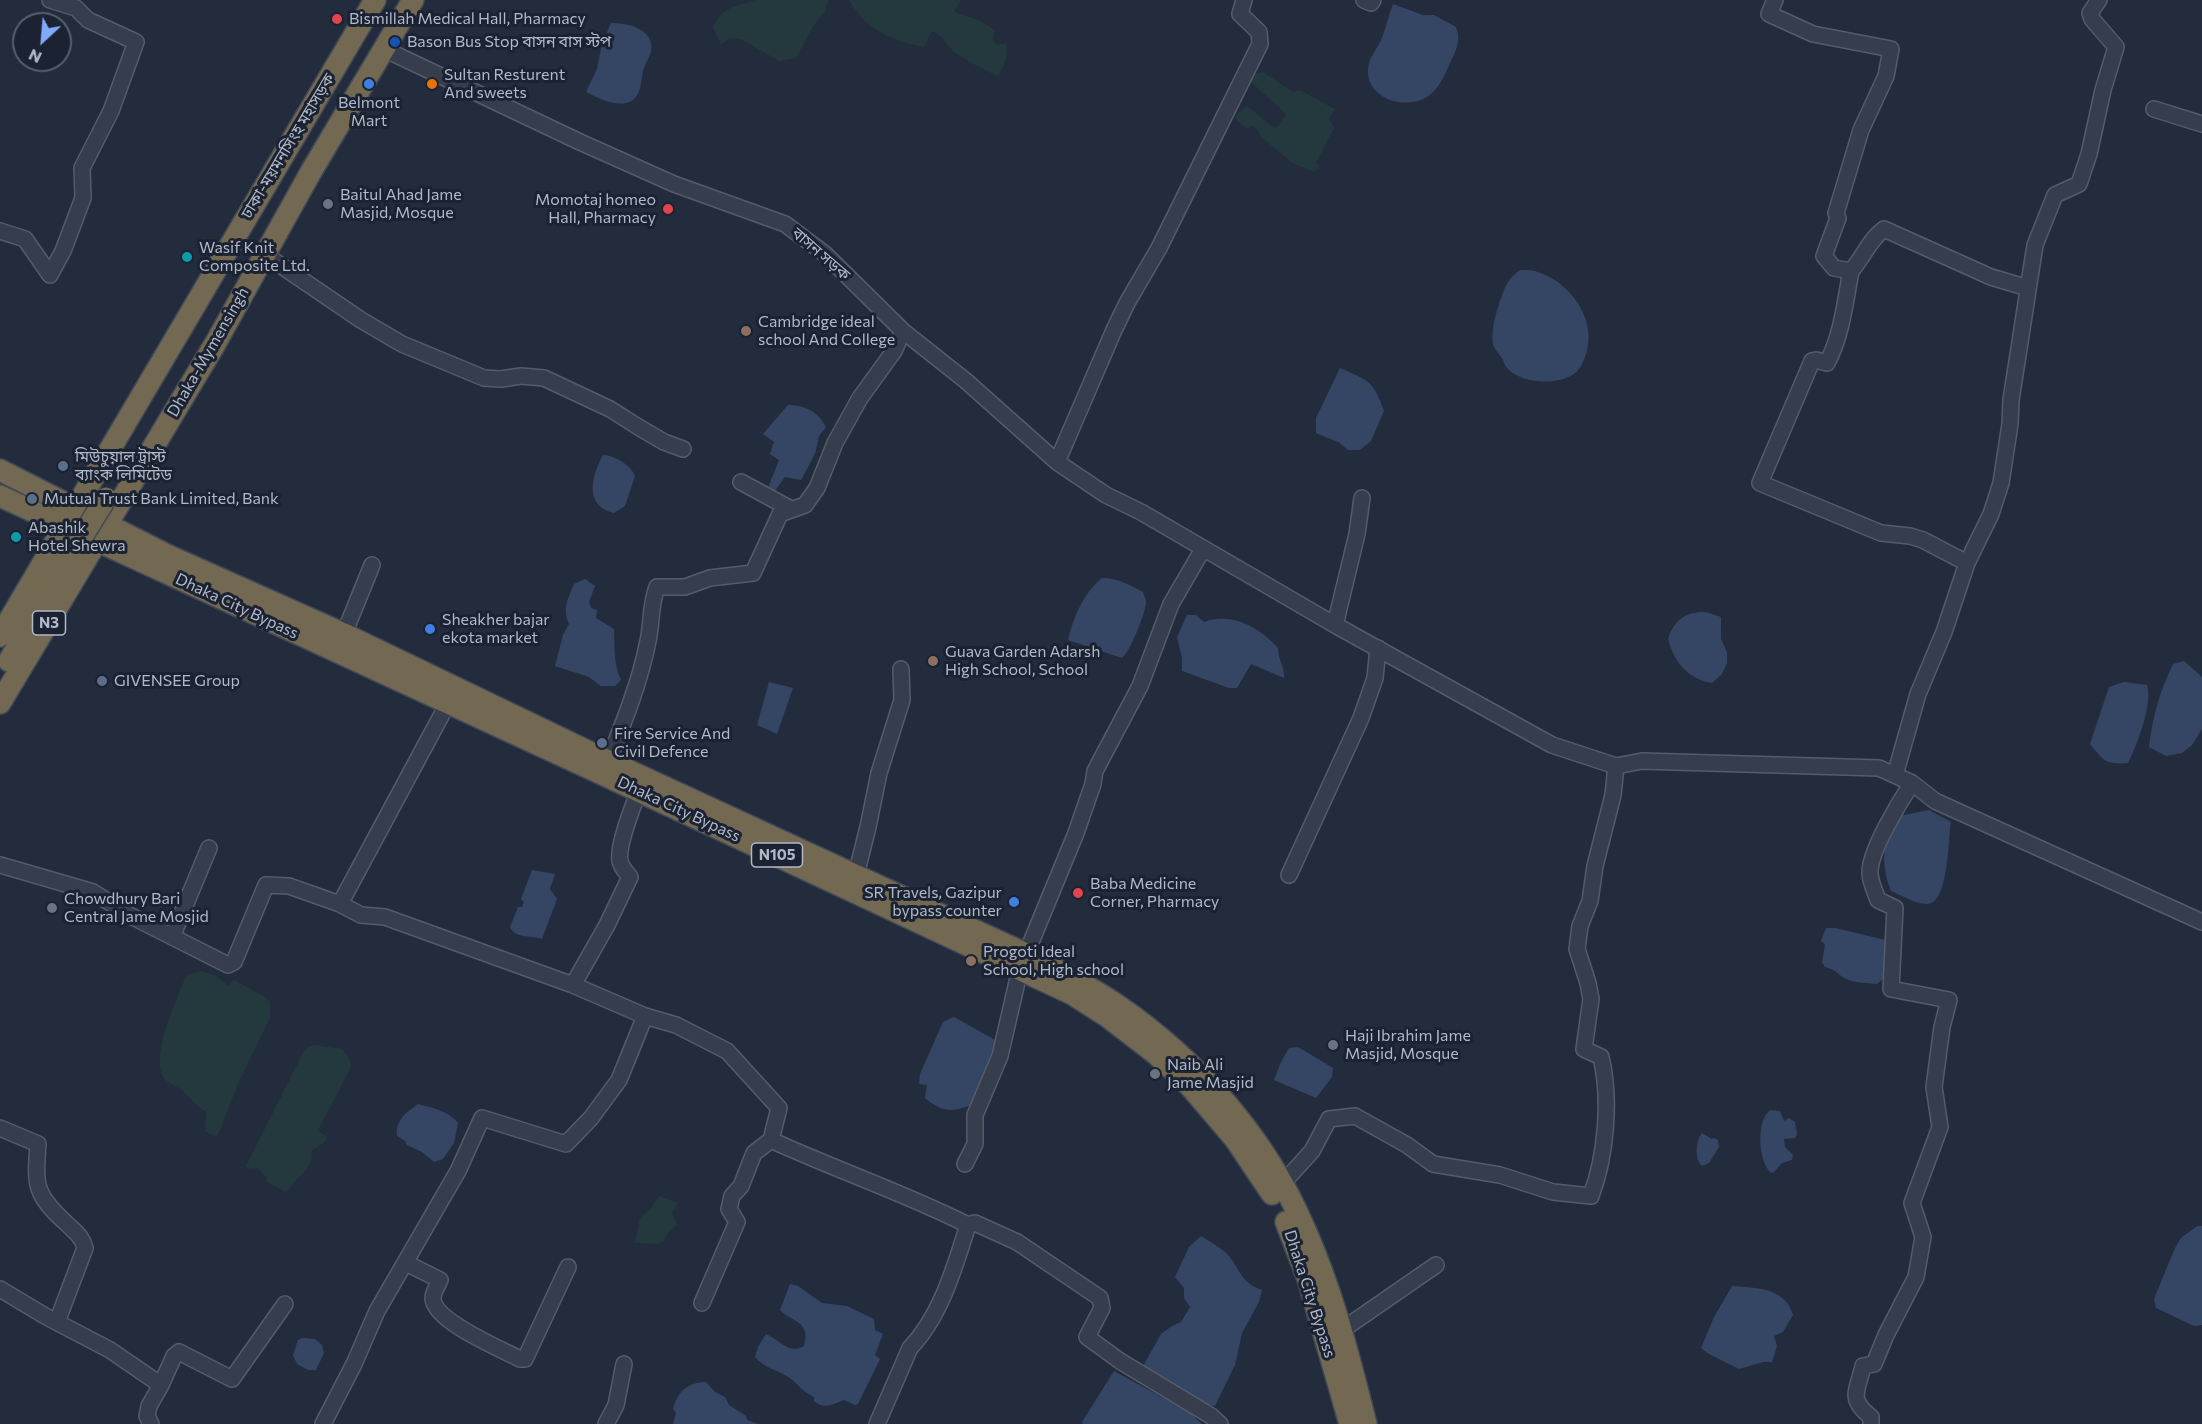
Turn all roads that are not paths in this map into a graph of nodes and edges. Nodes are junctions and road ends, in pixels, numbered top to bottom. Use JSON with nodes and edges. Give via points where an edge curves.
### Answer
{"nodes":[{"id":1,"x":50,"y":0,"type":"edge"},
{"id":2,"x":375,"y":0,"type":"edge"},
{"id":3,"x":413,"y":0,"type":"edge"},
{"id":4,"x":1244,"y":0,"type":"edge"},
{"id":5,"x":1364,"y":0,"type":"edge"},
{"id":6,"x":1372,"y":0,"type":"edge"},
{"id":7,"x":1775,"y":0,"type":"edge"},
{"id":8,"x":2099,"y":0,"type":"edge"},
{"id":9,"x":384,"y":49,"type":"junction"},
{"id":10,"x":2154,"y":109,"type":"dead end"},
{"id":11,"x":2202,"y":124,"type":"edge"},
{"id":12,"x":0,"y":231,"type":"edge"},
{"id":13,"x":264,"y":254,"type":"junction"},
{"id":14,"x":1851,"y":271,"type":"junction"},
{"id":15,"x":2028,"y":288,"type":"junction"},
{"id":16,"x":903,"y":331,"type":"junction"},
{"id":17,"x":683,"y":449,"type":"dead end"},
{"id":18,"x":1057,"y":462,"type":"junction"},
{"id":19,"x":0,"y":470,"type":"edge"},
{"id":20,"x":741,"y":482,"type":"dead end"},
{"id":21,"x":0,"y":496,"type":"edge"},
{"id":22,"x":106,"y":498,"type":"dead end"},
{"id":23,"x":1362,"y":498,"type":"dead end"},
{"id":24,"x":791,"y":509,"type":"junction"},
{"id":25,"x":70,"y":518,"type":"junction"},
{"id":26,"x":94,"y":537,"type":"junction"},
{"id":27,"x":1203,"y":549,"type":"junction"},
{"id":28,"x":1968,"y":563,"type":"junction"},
{"id":29,"x":372,"y":564,"type":"dead end"},
{"id":30,"x":1335,"y":625,"type":"junction"},
{"id":31,"x":344,"y":634,"type":"junction"},
{"id":32,"x":0,"y":636,"type":"edge"},
{"id":33,"x":1378,"y":648,"type":"junction"},
{"id":34,"x":901,"y":669,"type":"dead end"},
{"id":35,"x":0,"y":677,"type":"edge"},
{"id":36,"x":0,"y":703,"type":"edge"},
{"id":37,"x":448,"y":703,"type":"junction"},
{"id":38,"x":608,"y":760,"type":"junction"},
{"id":39,"x":1616,"y":766,"type":"junction"},
{"id":40,"x":1895,"y":775,"type":"junction"},
{"id":41,"x":1912,"y":783,"type":"junction"},
{"id":42,"x":639,"y":791,"type":"junction"},
{"id":43,"x":209,"y":848,"type":"dead end"},
{"id":44,"x":0,"y":864,"type":"edge"},
{"id":45,"x":856,"y":875,"type":"junction"},
{"id":46,"x":1289,"y":875,"type":"dead end"},
{"id":47,"x":340,"y":904,"type":"junction"},
{"id":48,"x":2202,"y":922,"type":"edge"},
{"id":49,"x":172,"y":938,"type":"junction"},
{"id":50,"x":1023,"y":961,"type":"junction"},
{"id":51,"x":573,"y":985,"type":"junction"},
{"id":52,"x":645,"y":1016,"type":"junction"},
{"id":53,"x":0,"y":1128,"type":"edge"},
{"id":54,"x":771,"y":1140,"type":"junction"},
{"id":55,"x":965,"y":1164,"type":"dead end"},
{"id":56,"x":1282,"y":1183,"type":"junction"},
{"id":57,"x":968,"y":1226,"type":"junction"},
{"id":58,"x":405,"y":1263,"type":"junction"},
{"id":59,"x":1436,"y":1265,"type":"dead end"},
{"id":60,"x":568,"y":1267,"type":"dead end"},
{"id":61,"x":0,"y":1289,"type":"edge"},
{"id":62,"x":702,"y":1303,"type":"dead end"},
{"id":63,"x":285,"y":1304,"type":"dead end"},
{"id":64,"x":57,"y":1322,"type":"junction"},
{"id":65,"x":1342,"y":1329,"type":"junction"},
{"id":66,"x":624,"y":1364,"type":"dead end"},
{"id":67,"x":161,"y":1385,"type":"junction"},
{"id":68,"x":151,"y":1424,"type":"edge"},
{"id":69,"x":325,"y":1424,"type":"edge"},
{"id":70,"x":606,"y":1424,"type":"edge"},
{"id":71,"x":877,"y":1424,"type":"edge"},
{"id":72,"x":1220,"y":1424,"type":"edge"},
{"id":73,"x":1350,"y":1424,"type":"edge"},
{"id":74,"x":1366,"y":1424,"type":"edge"},
{"id":75,"x":1870,"y":1424,"type":"edge"}],
"edges":[{"from":1,"to":12,"type":"street","via":[[76,8],[88,20],[136,42],[111,111],[82,168],[83,198],[50,275],[25,238]]},
{"from":2,"to":25,"type":"highway","name":"ঢাকা-ময়মনসিংহ মহাসড়ক","number":"N3"},
{"from":3,"to":9,"type":"highway","name":"Dhaka-Mymensingh","number":"N3"},
{"from":4,"to":18,"type":"street","via":[[1240,14],[1259,32],[1260,44],[1159,248],[1127,303]]},
{"from":5,"to":6,"type":"street"},
{"from":7,"to":14,"type":"street","via":[[1769,14],[1813,34],[1891,49],[1886,76],[1861,130],[1824,256],[1834,268]]},
{"from":8,"to":15,"type":"street","via":[[2090,12],[2116,47],[2114,56],[2079,184],[2055,195],[2035,245]]},
{"from":9,"to":13,"type":"highway","name":"Dhaka-Mymensingh","number":"N3"},
{"from":9,"to":16,"type":"street","name":"বাসন সড়ক","via":[[675,184],[785,224],[825,254]]},
{"from":10,"to":11,"type":"street"},
{"from":13,"to":17,"type":"street","via":[[402,344],[484,378],[544,378]]},
{"from":13,"to":26,"type":"highway","name":"Dhaka-Mymensingh","number":"N3","via":[[215,344]]},
{"from":14,"to":15,"type":"street","via":[[1884,229],[1991,277]]},
{"from":14,"to":28,"type":"street","via":[[1841,326],[1827,363],[1812,361],[1760,483],[1881,533],[1923,540]]},
{"from":15,"to":28,"type":"street","via":[[2001,483]]},
{"from":16,"to":18,"type":"street","name":"বাসন সড়ক"},
{"from":16,"to":24,"type":"street","via":[[835,443],[817,488],[805,505]]},
{"from":18,"to":27,"type":"street","name":"বাসন সড়ক","via":[[1106,495]]},
{"from":19,"to":25,"type":"highway","name":"Dhaka City Bypass","number":"N105"},
{"from":20,"to":24,"type":"street"},
{"from":21,"to":25,"type":"highway","name":"Dhaka City Bypass","number":"N105"},
{"from":22,"to":26,"type":"highway","bridge":true},
{"from":23,"to":30,"type":"street"},
{"from":24,"to":38,"type":"street","via":[[780,513],[753,573],[710,578],[685,587],[657,587],[652,600],[649,640],[636,686]]},
{"from":25,"to":26,"type":"highway","name":"Dhaka City Bypass","number":"N105"},
{"from":25,"to":32,"type":"highway","number":"N3"},
{"from":26,"to":31,"type":"highway","via":[[167,555]]},
{"from":26,"to":35,"type":"highway"},
{"from":26,"to":36,"type":"highway","name":"Dhaka-Mymensingh","number":"N3"},
{"from":26,"to":37,"type":"highway","name":"Dhaka City Bypass","number":"N105"},
{"from":27,"to":30,"type":"street","name":"বাসন সড়ক"},
{"from":27,"to":50,"type":"street","via":[[1171,604],[1140,686],[1095,771],[1076,833]]},
{"from":28,"to":40,"type":"street","via":[[1918,694]]},
{"from":29,"to":31,"type":"street"},
{"from":30,"to":33,"type":"street","name":"বাসন সড়ক"},
{"from":31,"to":38,"type":"highway"},
{"from":33,"to":39,"type":"street","name":"বাসন সড়ক","via":[[1552,745]]},
{"from":33,"to":46,"type":"street","via":[[1375,678],[1361,718]]},
{"from":34,"to":45,"type":"street","via":[[902,700],[879,773]]},
{"from":37,"to":42,"type":"highway","name":"Dhaka City Bypass","number":"N105"},
{"from":37,"to":47,"type":"street"},
{"from":38,"to":45,"type":"highway"},
{"from":39,"to":40,"type":"street","via":[[1642,761],[1763,764],[1879,768]]},
{"from":39,"to":56,"type":"street","via":[[1613,795],[1577,949],[1591,999],[1584,1048],[1601,1057],[1604,1069],[1606,1122],[1591,1196],[1553,1192],[1500,1175],[1433,1164],[1355,1116],[1329,1119],[1312,1152]]},
{"from":40,"to":41,"type":"street"},
{"from":41,"to":48,"type":"street","via":[[1935,801]]},
{"from":41,"to":75,"type":"street","via":[[1894,812],[1869,872],[1878,900],[1895,908],[1891,988],[1949,1000],[1934,1087],[1940,1127],[1912,1203],[1923,1237],[1916,1277],[1874,1364],[1863,1366],[1855,1400],[1871,1417]]},
{"from":42,"to":50,"type":"highway","name":"Dhaka City Bypass","number":"N105"},
{"from":42,"to":51,"type":"street","via":[[619,859],[630,877]]},
{"from":43,"to":49,"type":"street"},
{"from":44,"to":49,"type":"street","via":[[93,892]]},
{"from":45,"to":50,"type":"highway"},
{"from":47,"to":49,"type":"street","via":[[289,886],[266,885],[234,962],[228,965]]},
{"from":47,"to":51,"type":"street","via":[[361,915],[385,917]]},
{"from":50,"to":55,"type":"street","via":[[1000,1056],[975,1114],[975,1144]]},
{"from":50,"to":56,"type":"highway","via":[[1080,982],[1163,1041],[1202,1077],[1249,1132]]},
{"from":50,"to":73,"type":"highway","name":"Dhaka City Bypass","number":"N105","via":[[1156,1054],[1189,1085],[1235,1139],[1289,1227]]},
{"from":51,"to":52,"type":"street"},
{"from":52,"to":54,"type":"street","via":[[676,1025],[727,1052],[779,1108]]},
{"from":52,"to":58,"type":"street","via":[[619,1080],[566,1144],[482,1118],[458,1171]]},
{"from":53,"to":64,"type":"street","via":[[38,1144],[36,1175],[41,1195],[48,1207],[82,1238],[86,1248]]},
{"from":54,"to":57,"type":"street","via":[[930,1206]]},
{"from":54,"to":62,"type":"street","via":[[754,1153],[741,1186],[732,1196],[729,1209],[737,1222]]},
{"from":56,"to":65,"type":"highway","via":[[1303,1223]]},
{"from":57,"to":71,"type":"street","via":[[947,1288],[910,1348]]},
{"from":57,"to":72,"type":"street","via":[[975,1223],[1017,1242],[1100,1298],[1102,1308],[1087,1337]]},
{"from":58,"to":60,"type":"street","via":[[440,1280],[433,1297],[437,1310],[460,1328],[520,1359],[525,1359]]},
{"from":58,"to":69,"type":"street"},
{"from":59,"to":65,"type":"street"},
{"from":61,"to":64,"type":"street"},
{"from":63,"to":67,"type":"street","via":[[232,1379],[179,1352]]},
{"from":64,"to":67,"type":"street","via":[[110,1350]]},
{"from":65,"to":74,"type":"highway"},
{"from":66,"to":70,"type":"street","via":[[616,1405]]},
{"from":67,"to":68,"type":"street","via":[[149,1407],[147,1416]]}]}
